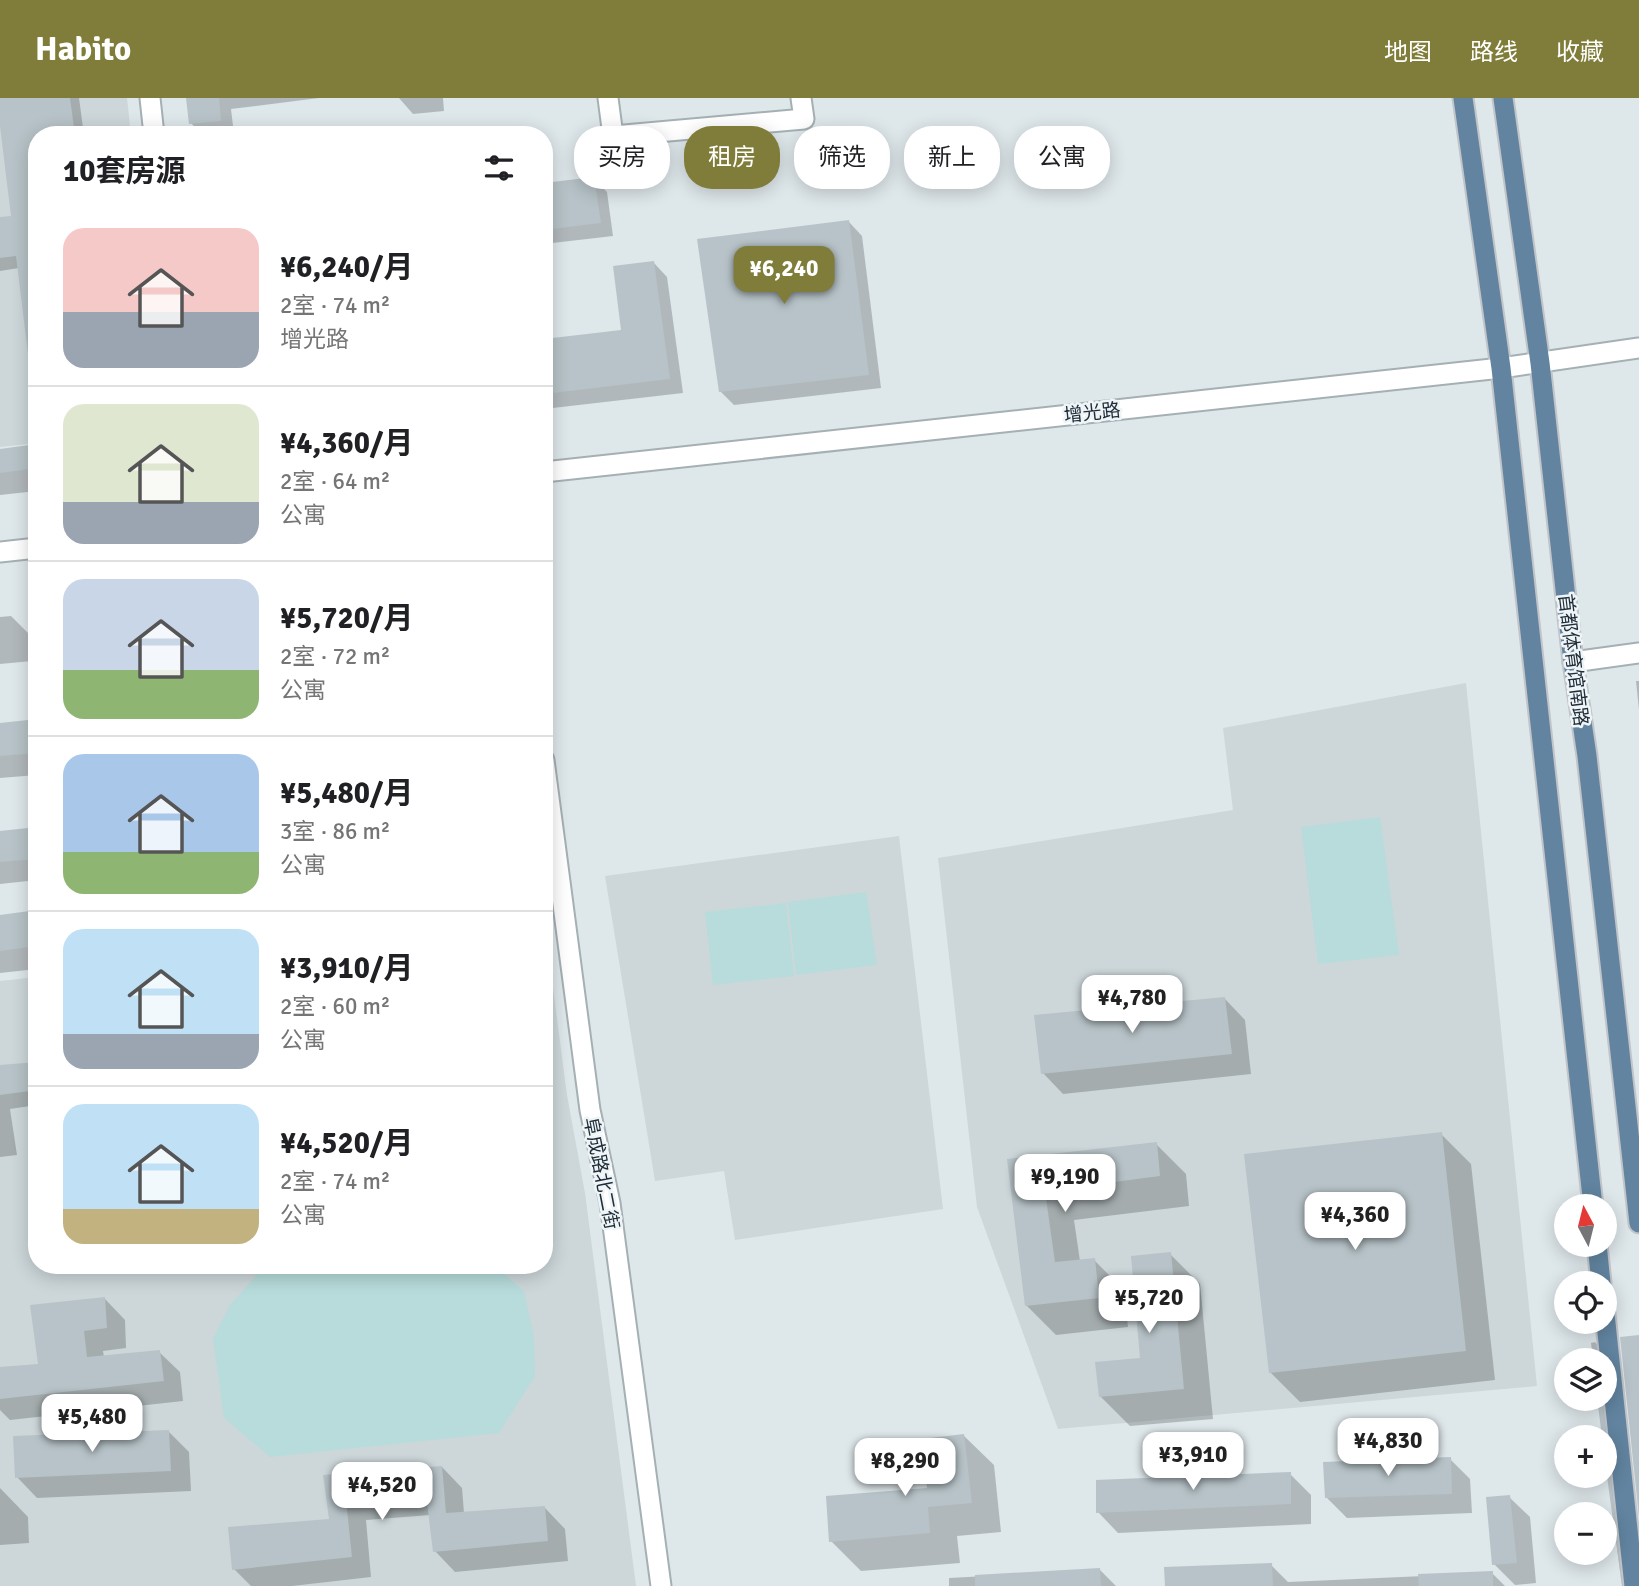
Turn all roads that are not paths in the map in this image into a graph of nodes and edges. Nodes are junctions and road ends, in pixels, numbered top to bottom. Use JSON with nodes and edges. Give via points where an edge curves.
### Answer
{"nodes":[{"id":1,"x":150,"y":98,"type":"edge"},
{"id":2,"x":608,"y":98,"type":"edge"},
{"id":3,"x":801,"y":98,"type":"edge"},
{"id":4,"x":1463,"y":98,"type":"edge"},
{"id":5,"x":1503,"y":98,"type":"edge"},
{"id":6,"x":153,"y":126,"type":"edge"},
{"id":7,"x":1639,"y":348,"type":"edge"},
{"id":8,"x":1540,"y":363,"type":"junction"},
{"id":9,"x":1501,"y":368,"type":"junction"},
{"id":10,"x":553,"y":471,"type":"edge"},
{"id":11,"x":28,"y":549,"type":"edge"},
{"id":12,"x":0,"y":552,"type":"edge"},
{"id":13,"x":1639,"y":653,"type":"edge"},
{"id":14,"x":1573,"y":662,"type":"junction"},
{"id":15,"x":553,"y":829,"type":"edge"},
{"id":16,"x":1592,"y":1194,"type":"edge"},
{"id":17,"x":1639,"y":1223,"type":"edge"},
{"id":18,"x":1607,"y":1334,"type":"edge"},
{"id":19,"x":661,"y":1586,"type":"edge"},
{"id":20,"x":1634,"y":1586,"type":"edge"}],
"edges":[{"from":1,"to":6,"type":"street"},
{"from":2,"to":3,"type":"street","via":[[613,136],[804,120]]},
{"from":4,"to":9,"type":"main road","name":"首都体育馆南路"},
{"from":5,"to":8,"type":"main road","name":"首都体育馆南路"},
{"from":7,"to":8,"type":"street","name":"增光路"},
{"from":8,"to":9,"type":"street","name":"增光路"},
{"from":8,"to":14,"type":"main road","name":"首都体育馆南路"},
{"from":9,"to":10,"type":"street","name":"增光路"},
{"from":9,"to":16,"type":"main road","name":"首都体育馆南路"},
{"from":11,"to":12,"type":"street"},
{"from":13,"to":14,"type":"street"},
{"from":14,"to":17,"type":"main road","name":"首都体育馆南路"},
{"from":15,"to":19,"type":"street","name":"阜成路北二街","via":[[590,1111],[610,1203]]},
{"from":18,"to":20,"type":"main road"}]}
